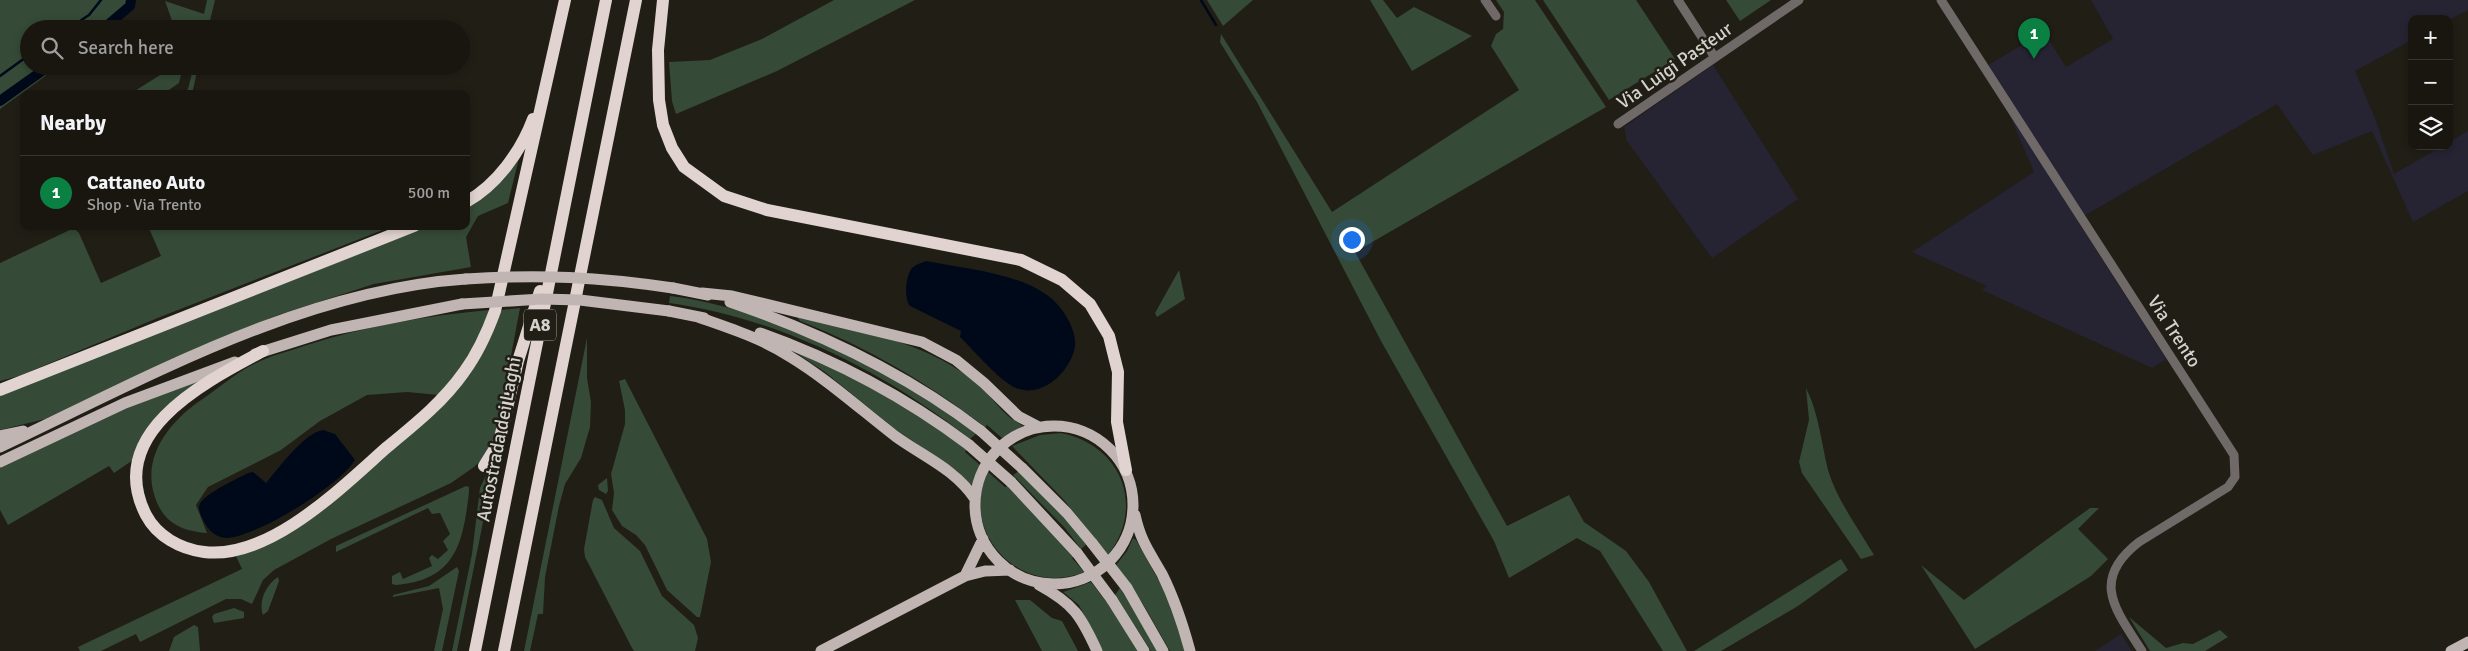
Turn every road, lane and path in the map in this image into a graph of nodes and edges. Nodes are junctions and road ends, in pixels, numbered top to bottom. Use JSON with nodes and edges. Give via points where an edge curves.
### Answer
{"nodes":[{"id":1,"x":565,"y":0,"type":"edge"},
{"id":2,"x":606,"y":0,"type":"edge"},
{"id":3,"x":636,"y":0,"type":"edge"},
{"id":4,"x":663,"y":0,"type":"edge"},
{"id":5,"x":1485,"y":0,"type":"edge"},
{"id":6,"x":1678,"y":0,"type":"edge"},
{"id":7,"x":1799,"y":0,"type":"edge"},
{"id":8,"x":1941,"y":0,"type":"edge"},
{"id":9,"x":1496,"y":16,"type":"dead end"},
{"id":10,"x":1714,"y":56,"type":"junction"},
{"id":11,"x":552,"y":57,"type":"junction"},
{"id":12,"x":1618,"y":124,"type":"dead end"},
{"id":13,"x":470,"y":199,"type":"edge"},
{"id":14,"x":404,"y":230,"type":"edge"},
{"id":15,"x":555,"y":246,"type":"junction"},
{"id":16,"x":702,"y":293,"type":"junction"},
{"id":17,"x":698,"y":316,"type":"junction"},
{"id":18,"x":263,"y":351,"type":"junction"},
{"id":19,"x":0,"y":390,"type":"edge"},
{"id":20,"x":46,"y":425,"type":"junction"},
{"id":21,"x":1039,"y":427,"type":"junction"},
{"id":22,"x":0,"y":436,"type":"edge"},
{"id":23,"x":0,"y":446,"type":"edge"},
{"id":24,"x":0,"y":462,"type":"edge"},
{"id":25,"x":484,"y":466,"type":"dead end"},
{"id":26,"x":1126,"y":470,"type":"junction"},
{"id":27,"x":975,"y":499,"type":"junction"},
{"id":28,"x":1134,"y":510,"type":"junction"},
{"id":29,"x":983,"y":539,"type":"junction"},
{"id":30,"x":1010,"y":570,"type":"junction"},
{"id":31,"x":965,"y":576,"type":"junction"},
{"id":32,"x":1028,"y":580,"type":"junction"},
{"id":33,"x":2468,"y":642,"type":"edge"},
{"id":34,"x":475,"y":651,"type":"edge"},
{"id":35,"x":504,"y":651,"type":"edge"},
{"id":36,"x":821,"y":651,"type":"edge"},
{"id":37,"x":1097,"y":651,"type":"edge"},
{"id":38,"x":1144,"y":651,"type":"edge"},
{"id":39,"x":1163,"y":651,"type":"edge"},
{"id":40,"x":1190,"y":651,"type":"edge"},
{"id":41,"x":2142,"y":651,"type":"edge"},
{"id":42,"x":2451,"y":651,"type":"edge"}],
"edges":[{"from":1,"to":11,"type":"highway"},
{"from":2,"to":15,"type":"highway","name":"Autostrada dei Laghi","number":"A8"},
{"from":3,"to":35,"type":"highway","number":"A8"},
{"from":4,"to":26,"type":"highway","via":[[658,50],[659,100],[663,125],[684,167],[724,196],[767,210],[1022,260],[1062,280],[1090,304],[1109,336],[1118,372],[1117,422]]},
{"from":5,"to":9,"type":"street"},
{"from":6,"to":10,"type":"street"},
{"from":7,"to":10,"type":"street","name":"Via Luigi Pasteur"},
{"from":8,"to":41,"type":"street","name":"Via Trento","via":[[2234,455],[2235,477],[2228,487],[2138,542],[2115,566],[2110,590],[2114,604]]},
{"from":10,"to":12,"type":"street","name":"Via Luigi Pasteur"},
{"from":11,"to":13,"type":"highway","via":[[524,142],[486,188]]},
{"from":11,"to":18,"type":"highway","via":[[495,311],[484,340],[464,372],[430,410],[310,514],[271,536],[237,549],[189,550],[167,539],[147,518],[137,493],[139,458],[150,434],[173,407],[216,376]]},
{"from":14,"to":19,"type":"highway"},
{"from":15,"to":25,"type":"highway","via":[[518,361],[499,442]]},
{"from":15,"to":34,"type":"highway","name":"Autostrada dei Laghi","number":"A8"},
{"from":16,"to":20,"type":"main road","bridge":true,"via":[[586,277],[538,276],[466,279],[402,287],[315,310],[190,358]]},
{"from":16,"to":21,"type":"main road","via":[[732,296],[922,342],[956,360],[1018,416]]},
{"from":16,"to":39,"type":"main road","bridge":true,"via":[[804,330],[884,366],[981,431],[1067,513],[1092,543],[1127,588]]},
{"from":17,"to":18,"type":"main road","bridge":true,"via":[[580,300],[534,299],[462,304],[331,330]]},
{"from":17,"to":27,"type":"main road","via":[[761,340],[790,356],[837,388],[895,436],[952,472]]},
{"from":17,"to":38,"type":"main road","bridge":true,"via":[[796,346],[850,371],[919,409],[969,445],[1011,482],[1077,553]]},
{"from":18,"to":24,"type":"main road","via":[[125,403]]},
{"from":20,"to":22,"type":"main road"},
{"from":20,"to":23,"type":"main road"},
{"from":21,"to":26,"type":"main road","via":[[1060,425],[1080,430],[1114,452]]},
{"from":21,"to":27,"type":"main road","via":[[1020,433],[989,460],[979,478]]},
{"from":26,"to":28,"type":"main road"},
{"from":27,"to":29,"type":"main road","via":[[976,519]]},
{"from":28,"to":32,"type":"main road","via":[[1120,549],[1106,565],[1089,576],[1063,583]]},
{"from":28,"to":40,"type":"main road","via":[[1139,534],[1172,598]]},
{"from":29,"to":30,"type":"main road","via":[[994,556]]},
{"from":29,"to":31,"type":"main road"},
{"from":30,"to":31,"type":"main road"},
{"from":30,"to":32,"type":"main road"},
{"from":31,"to":36,"type":"main road"},
{"from":32,"to":37,"type":"main road","via":[[1073,607]]},
{"from":33,"to":42,"type":"main road"}]}
